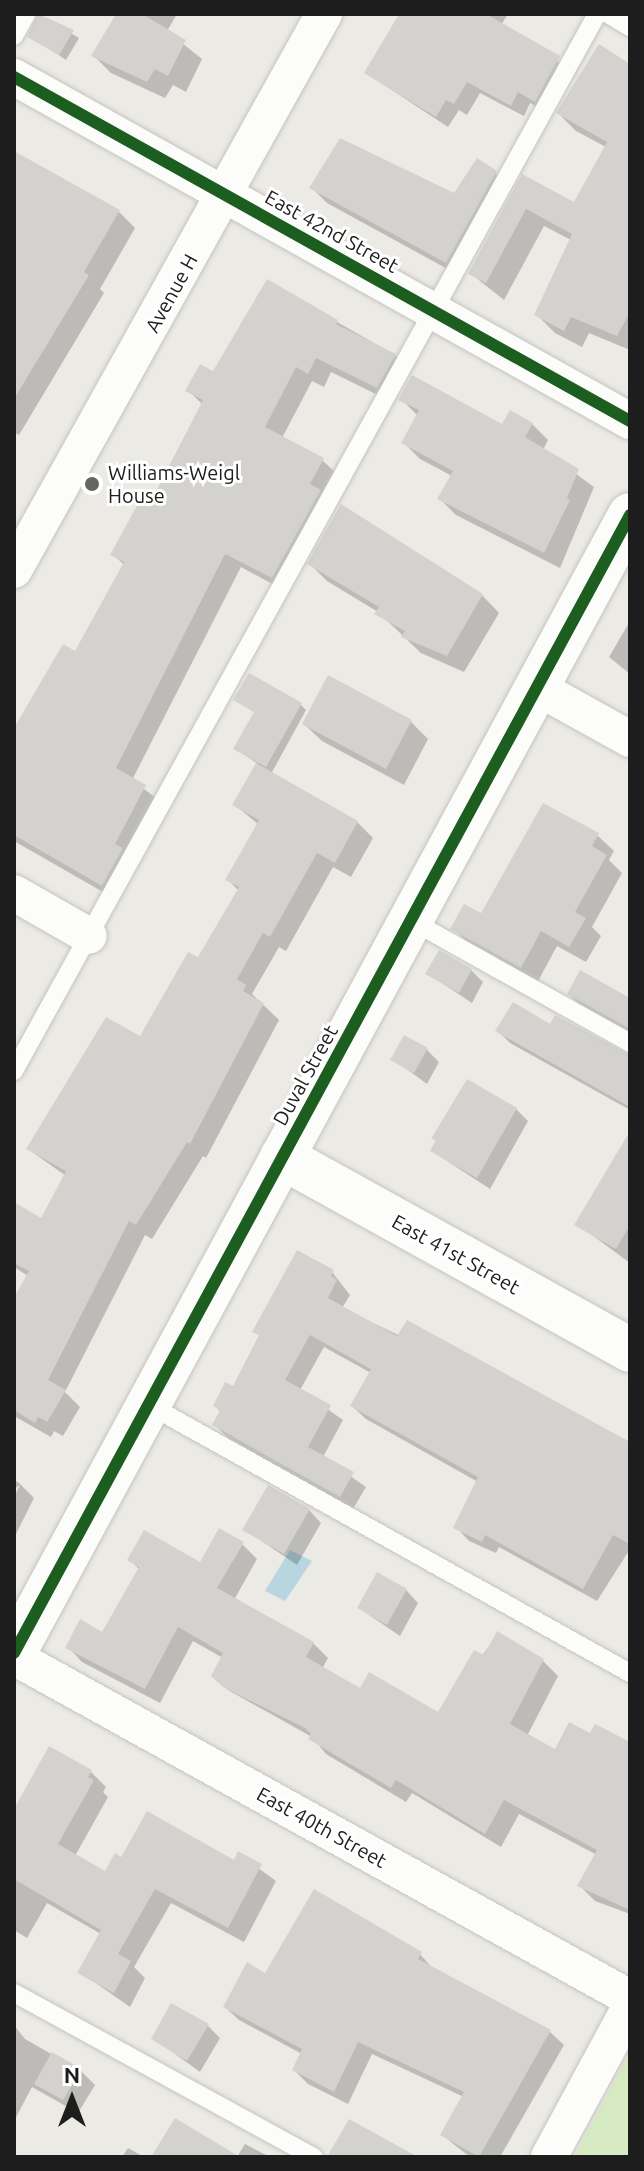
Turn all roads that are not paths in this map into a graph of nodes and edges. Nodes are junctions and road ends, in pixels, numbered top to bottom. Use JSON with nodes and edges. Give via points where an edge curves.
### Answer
{"nodes":[{"id":1,"x":26,"y":14,"type":"edge"},
{"id":2,"x":324,"y":14,"type":"edge"},
{"id":3,"x":597,"y":14,"type":"edge"},
{"id":4,"x":608,"y":14,"type":"edge"},
{"id":5,"x":630,"y":27,"type":"edge"},
{"id":6,"x":14,"y":36,"type":"edge"},
{"id":7,"x":14,"y":77,"type":"edge"},
{"id":8,"x":226,"y":195,"type":"junction"},
{"id":9,"x":434,"y":311,"type":"junction"},
{"id":10,"x":630,"y":421,"type":"edge"},
{"id":11,"x":630,"y":515,"type":"edge"},
{"id":12,"x":14,"y":570,"type":"edge"},
{"id":13,"x":538,"y":688,"type":"junction"},
{"id":14,"x":630,"y":739,"type":"edge"},
{"id":15,"x":14,"y":893,"type":"edge"},
{"id":16,"x":412,"y":921,"type":"junction"},
{"id":17,"x":89,"y":936,"type":"junction"},
{"id":18,"x":630,"y":1043,"type":"edge"},
{"id":19,"x":14,"y":1071,"type":"edge"},
{"id":20,"x":282,"y":1157,"type":"junction"},
{"id":21,"x":630,"y":1350,"type":"edge"},
{"id":22,"x":149,"y":1405,"type":"junction"},
{"id":23,"x":14,"y":1655,"type":"edge"},
{"id":24,"x":630,"y":1673,"type":"edge"},
{"id":25,"x":14,"y":1993,"type":"edge"},
{"id":26,"x":630,"y":1998,"type":"edge"},
{"id":27,"x":630,"y":2007,"type":"edge"},
{"id":28,"x":314,"y":2157,"type":"edge"},
{"id":29,"x":549,"y":2157,"type":"edge"}],
"edges":[{"from":1,"to":6,"type":"lane"},
{"from":2,"to":8,"type":"street","name":"Avenue H"},
{"from":3,"to":9,"type":"lane"},
{"from":4,"to":5,"type":"lane"},
{"from":7,"to":8,"type":"street","name":"East 42nd Street"},
{"from":8,"to":9,"type":"street","name":"East 42nd Street"},
{"from":8,"to":12,"type":"street","name":"Avenue H"},
{"from":9,"to":10,"type":"street","name":"East 42nd Street"},
{"from":9,"to":17,"type":"lane"},
{"from":11,"to":13,"type":"street","name":"Duval Street"},
{"from":13,"to":14,"type":"street"},
{"from":13,"to":16,"type":"street","name":"Duval Street"},
{"from":15,"to":17,"type":"street"},
{"from":16,"to":18,"type":"lane"},
{"from":16,"to":20,"type":"street","name":"Duval Street"},
{"from":17,"to":19,"type":"lane"},
{"from":20,"to":21,"type":"street","name":"East 41st Street"},
{"from":20,"to":22,"type":"street","name":"Duval Street"},
{"from":22,"to":23,"type":"street","name":"Duval Street"},
{"from":22,"to":24,"type":"lane"},
{"from":23,"to":26,"type":"street","name":"East 40th Street"},
{"from":25,"to":28,"type":"lane"},
{"from":27,"to":29,"type":"street"}]}
